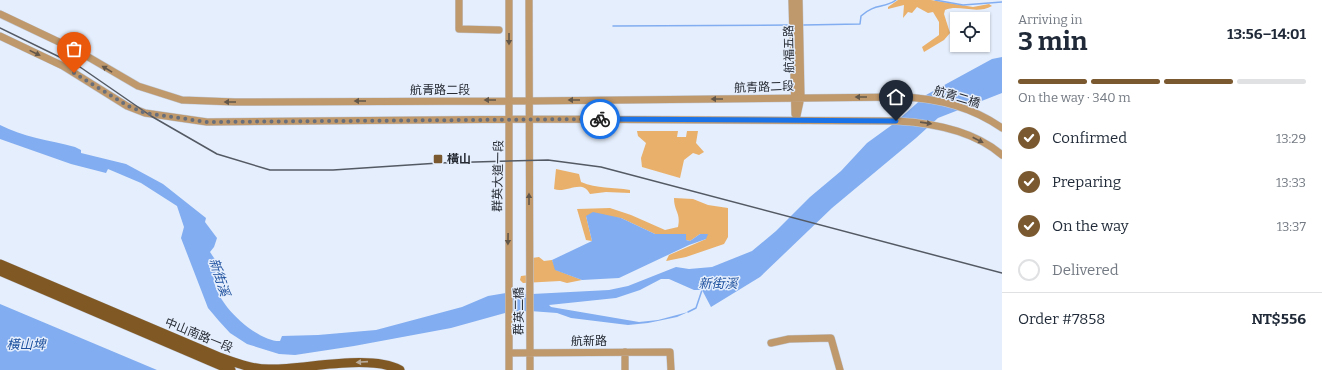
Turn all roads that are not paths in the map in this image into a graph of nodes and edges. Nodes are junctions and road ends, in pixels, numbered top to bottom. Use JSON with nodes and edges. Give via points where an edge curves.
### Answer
{"nodes":[{"id":1,"x":459,"y":0,"type":"edge"},
{"id":2,"x":509,"y":0,"type":"edge"},
{"id":3,"x":529,"y":0,"type":"edge"},
{"id":4,"x":792,"y":0,"type":"edge"},
{"id":5,"x":800,"y":0,"type":"edge"},
{"id":6,"x":0,"y":14,"type":"edge"},
{"id":7,"x":499,"y":30,"type":"dead end"},
{"id":8,"x":0,"y":36,"type":"edge"},
{"id":9,"x":900,"y":97,"type":"joint"},
{"id":10,"x":797,"y":98,"type":"junction"},
{"id":11,"x":510,"y":100,"type":"junction"},
{"id":12,"x":529,"y":101,"type":"junction"},
{"id":13,"x":529,"y":119,"type":"junction"},
{"id":14,"x":510,"y":120,"type":"junction"},
{"id":15,"x":796,"y":120,"type":"junction"},
{"id":16,"x":1002,"y":128,"type":"edge"},
{"id":17,"x":1002,"y":155,"type":"edge"},
{"id":18,"x":0,"y":264,"type":"edge"},
{"id":19,"x":0,"y":271,"type":"edge"},
{"id":20,"x":508,"y":281,"type":"joint"},
{"id":21,"x":771,"y":343,"type":"dead end"},
{"id":22,"x":530,"y":352,"type":"junction"},
{"id":23,"x":625,"y":352,"type":"junction"},
{"id":24,"x":508,"y":353,"type":"junction"},
{"id":25,"x":232,"y":370,"type":"edge"},
{"id":26,"x":400,"y":370,"type":"edge"},
{"id":27,"x":509,"y":370,"type":"edge"},
{"id":28,"x":530,"y":370,"type":"edge"},
{"id":29,"x":625,"y":370,"type":"edge"},
{"id":30,"x":671,"y":370,"type":"edge"},
{"id":31,"x":840,"y":370,"type":"edge"}],
"edges":[{"from":1,"to":7,"type":"street","via":[[459,29]]},
{"from":2,"to":11,"type":"street","name":"群英大道一段","one_way":true},
{"from":3,"to":12,"type":"street"},
{"from":4,"to":10,"type":"street","name":"航福五路"},
{"from":5,"to":10,"type":"street","name":"航福五路"},
{"from":11,"to":6,"type":"street","name":"航青路二段","one_way":true,"via":[[182,100],[138,86],[78,51]]},
{"from":8,"to":14,"type":"street","one_way":true,"via":[[63,66],[128,106],[145,113],[207,122]]},
{"from":9,"to":10,"type":"street","name":"航青路二段","one_way":true},
{"from":9,"to":16,"type":"street","name":"航青二橋","via":[[936,100],[961,107],[983,116]]},
{"from":10,"to":12,"type":"street","name":"航青路二段","one_way":true},
{"from":10,"to":15,"type":"street","name":"航福五路"},
{"from":11,"to":12,"type":"street","name":"航青路二段"},
{"from":11,"to":14,"type":"street","name":"群英大道一段"},
{"from":12,"to":13,"type":"street"},
{"from":13,"to":14,"type":"street"},
{"from":13,"to":15,"type":"street"},
{"from":22,"to":13,"type":"street","name":"群英二橋","one_way":true},
{"from":14,"to":20,"type":"street","name":"群英大道一段","one_way":true},
{"from":15,"to":17,"type":"street","one_way":true,"via":[[916,122],[940,125],[972,137]]},
{"from":26,"to":18,"type":"main road","name":"中山南路一段","one_way":true,"via":[[368,362],[271,370],[254,368],[219,357]]},
{"from":19,"to":25,"type":"main road","name":"中山南路一段"},
{"from":20,"to":24,"type":"street","name":"群英二橋"},
{"from":21,"to":31,"type":"street","via":[[789,339],[831,338]]},
{"from":22,"to":23,"type":"street","name":"航新路"},
{"from":22,"to":24,"type":"street","name":"航新路"},
{"from":22,"to":28,"type":"street"},
{"from":23,"to":29,"type":"street"},
{"from":23,"to":30,"type":"street","name":"航新路","via":[[670,352]]},
{"from":24,"to":27,"type":"street"}]}
